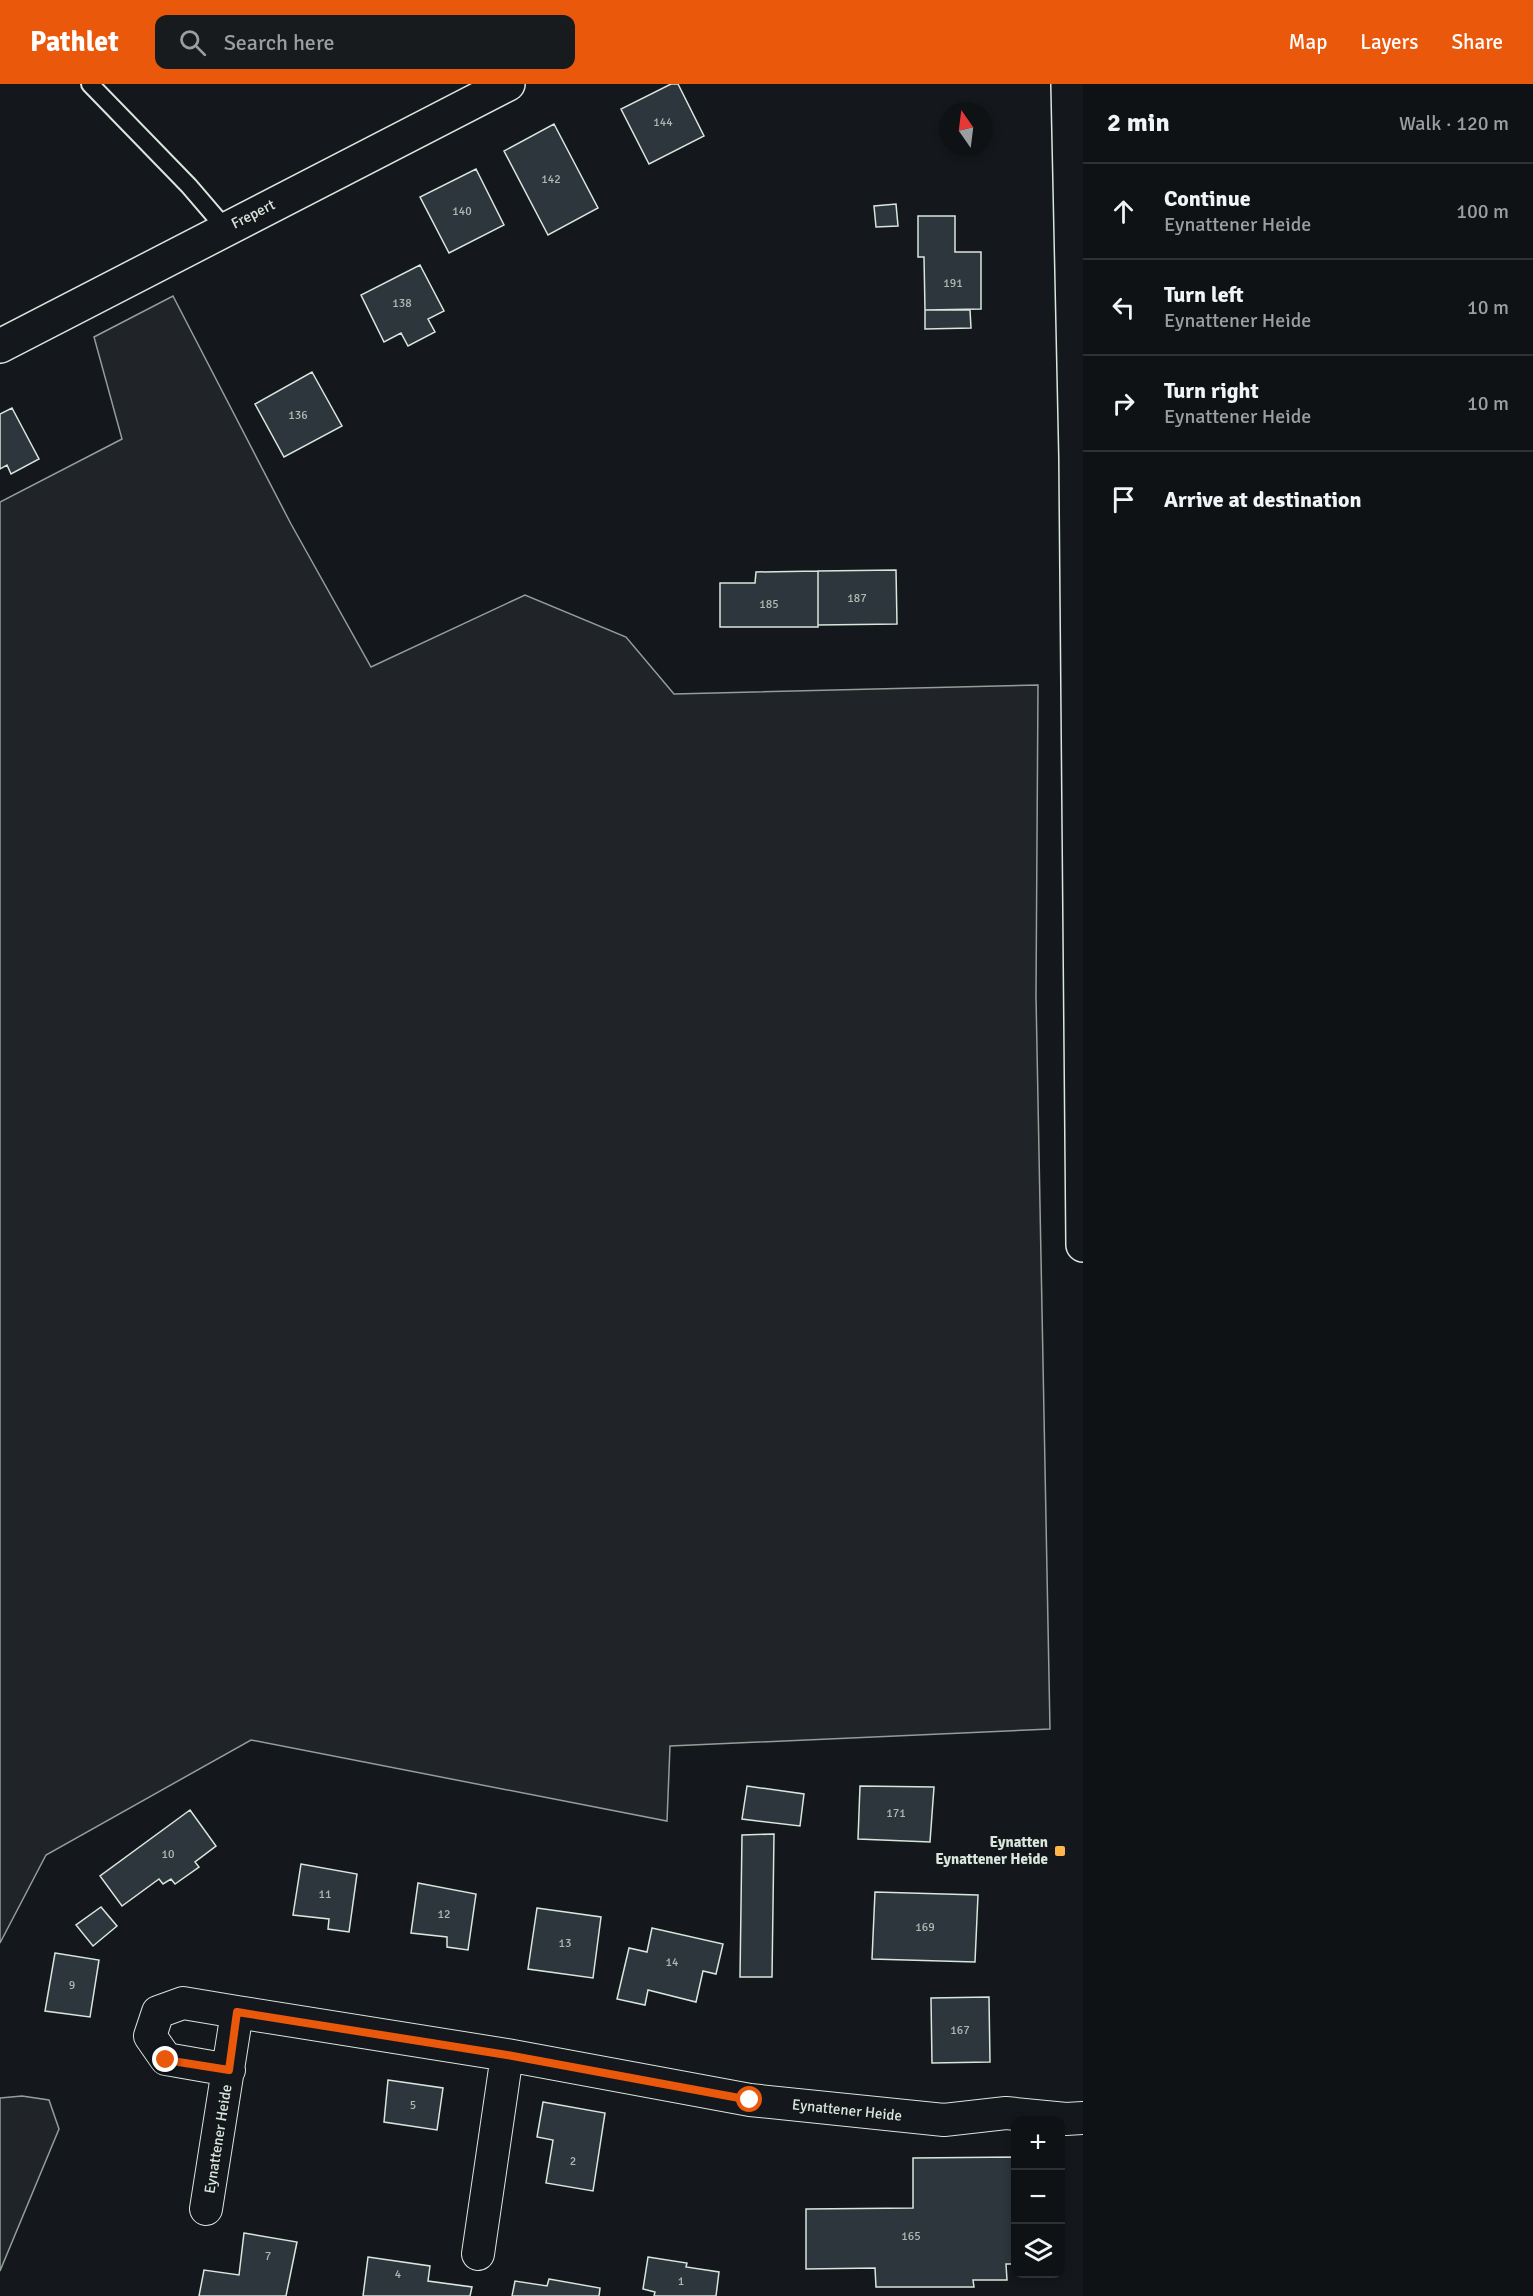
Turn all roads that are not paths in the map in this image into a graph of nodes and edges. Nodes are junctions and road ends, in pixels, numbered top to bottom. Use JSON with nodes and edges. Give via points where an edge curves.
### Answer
{"nodes":[{"id":1,"x":90,"y":84,"type":"edge"},
{"id":2,"x":508,"y":84,"type":"edge"},
{"id":3,"x":1068,"y":84,"type":"edge"},
{"id":4,"x":225,"y":228,"type":"junction"},
{"id":5,"x":0,"y":346,"type":"edge"},
{"id":6,"x":1080,"y":457,"type":"edge"},
{"id":7,"x":1083,"y":1245,"type":"edge"},
{"id":8,"x":237,"y":2012,"type":"junction"},
{"id":9,"x":507,"y":2055,"type":"junction"},
{"id":10,"x":229,"y":2070,"type":"junction"},
{"id":11,"x":1083,"y":2118,"type":"edge"},
{"id":12,"x":206,"y":2209,"type":"dead end"},
{"id":13,"x":478,"y":2254,"type":"dead end"}],
"edges":[{"from":1,"to":4,"type":"lane"},
{"from":2,"to":4,"type":"main road","name":"Frepert"},
{"from":3,"to":6,"type":"main road"},
{"from":4,"to":5,"type":"main road","name":"Frepert"},
{"from":6,"to":7,"type":"main road"},
{"from":8,"to":9,"type":"street","name":"Eynattener Heide"},
{"from":8,"to":10,"type":"street","name":"Eynattener Heide"},
{"from":8,"to":10,"type":"street","name":"Eynattener Heide","via":[[183,2002],[158,2012],[150,2036],[166,2060]]},
{"from":9,"to":11,"type":"street","name":"Eynattener Heide","via":[[750,2100],[944,2120],[1006,2114]]},
{"from":9,"to":13,"type":"street"},
{"from":10,"to":12,"type":"street","name":"Eynattener Heide"}]}
